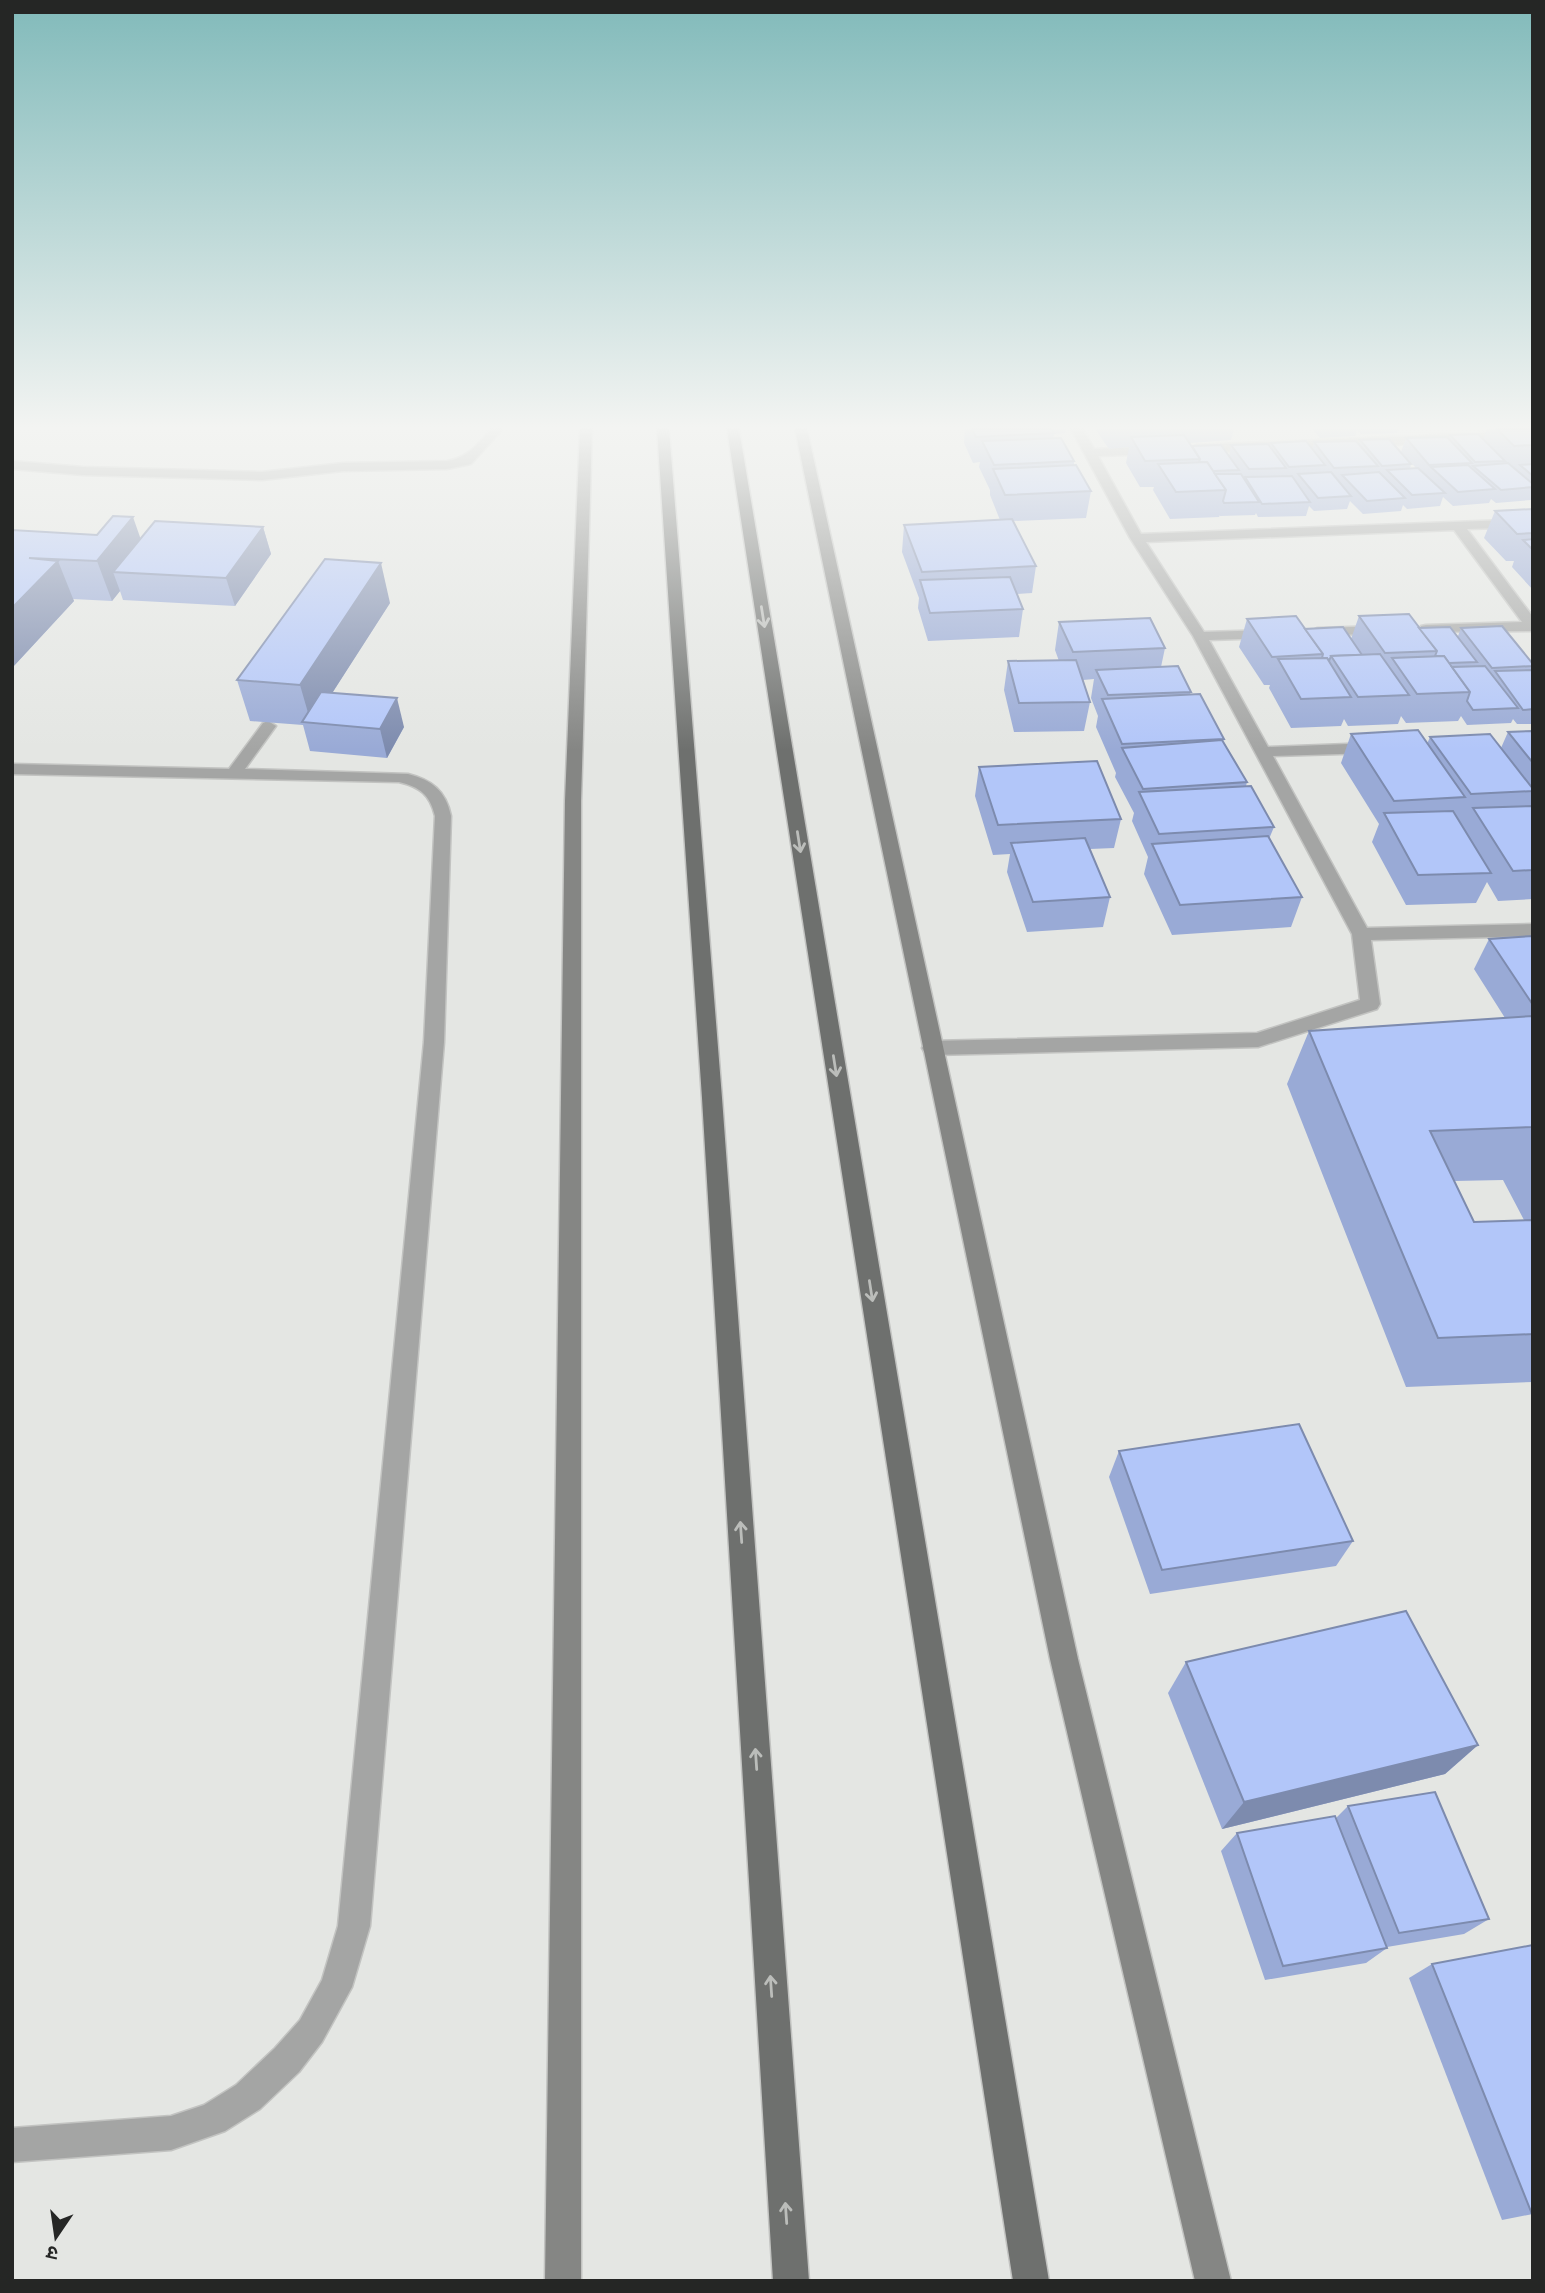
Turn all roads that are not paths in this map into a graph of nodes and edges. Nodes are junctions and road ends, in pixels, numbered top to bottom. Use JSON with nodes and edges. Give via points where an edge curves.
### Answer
{"nodes":[{"id":1,"x":582,"y":536,"type":"edge"},
{"id":2,"x":671,"y":536,"type":"edge"},
{"id":3,"x":750,"y":536,"type":"edge"},
{"id":4,"x":824,"y":536,"type":"edge"},
{"id":5,"x":1186,"y":536,"type":"edge"},
{"id":6,"x":1465,"y":536,"type":"edge"},
{"id":7,"x":1137,"y":538,"type":"joint"},
{"id":8,"x":1532,"y":626,"type":"edge"},
{"id":9,"x":1200,"y":636,"type":"junction"},
{"id":10,"x":268,"y":726,"type":"dead end"},
{"id":11,"x":1383,"y":748,"type":"edge"},
{"id":12,"x":1261,"y":752,"type":"junction"},
{"id":13,"x":12,"y":769,"type":"edge"},
{"id":14,"x":234,"y":773,"type":"junction"},
{"id":15,"x":1533,"y":930,"type":"edge"},
{"id":16,"x":1361,"y":934,"type":"junction"},
{"id":17,"x":932,"y":1048,"type":"junction"},
{"id":18,"x":12,"y":2145,"type":"edge"},
{"id":19,"x":564,"y":2281,"type":"edge"},
{"id":20,"x":791,"y":2281,"type":"edge"},
{"id":21,"x":1031,"y":2281,"type":"edge"},
{"id":22,"x":1213,"y":2281,"type":"edge"}],
"edges":[{"from":1,"to":19,"type":"street","via":[[573,801]]},
{"from":20,"to":2,"type":"main road","one_way":true},
{"from":3,"to":21,"type":"main road","one_way":true},
{"from":4,"to":17,"type":"street"},
{"from":5,"to":7,"type":"street"},
{"from":6,"to":8,"type":"street"},
{"from":7,"to":9,"type":"street"},
{"from":8,"to":9,"type":"street"},
{"from":9,"to":12,"type":"street"},
{"from":10,"to":14,"type":"street"},
{"from":11,"to":12,"type":"street"},
{"from":12,"to":16,"type":"street"},
{"from":13,"to":14,"type":"street"},
{"from":14,"to":18,"type":"street","via":[[399,777],[431,788],[443,816],[434,1042],[354,1926],[336,1987],[311,2031],[248,2097],[213,2119],[171,2133]]},
{"from":15,"to":16,"type":"street"},
{"from":16,"to":17,"type":"street","via":[[1370,1004],[1258,1040]]},
{"from":17,"to":22,"type":"street","via":[[1063,1659]]}]}
